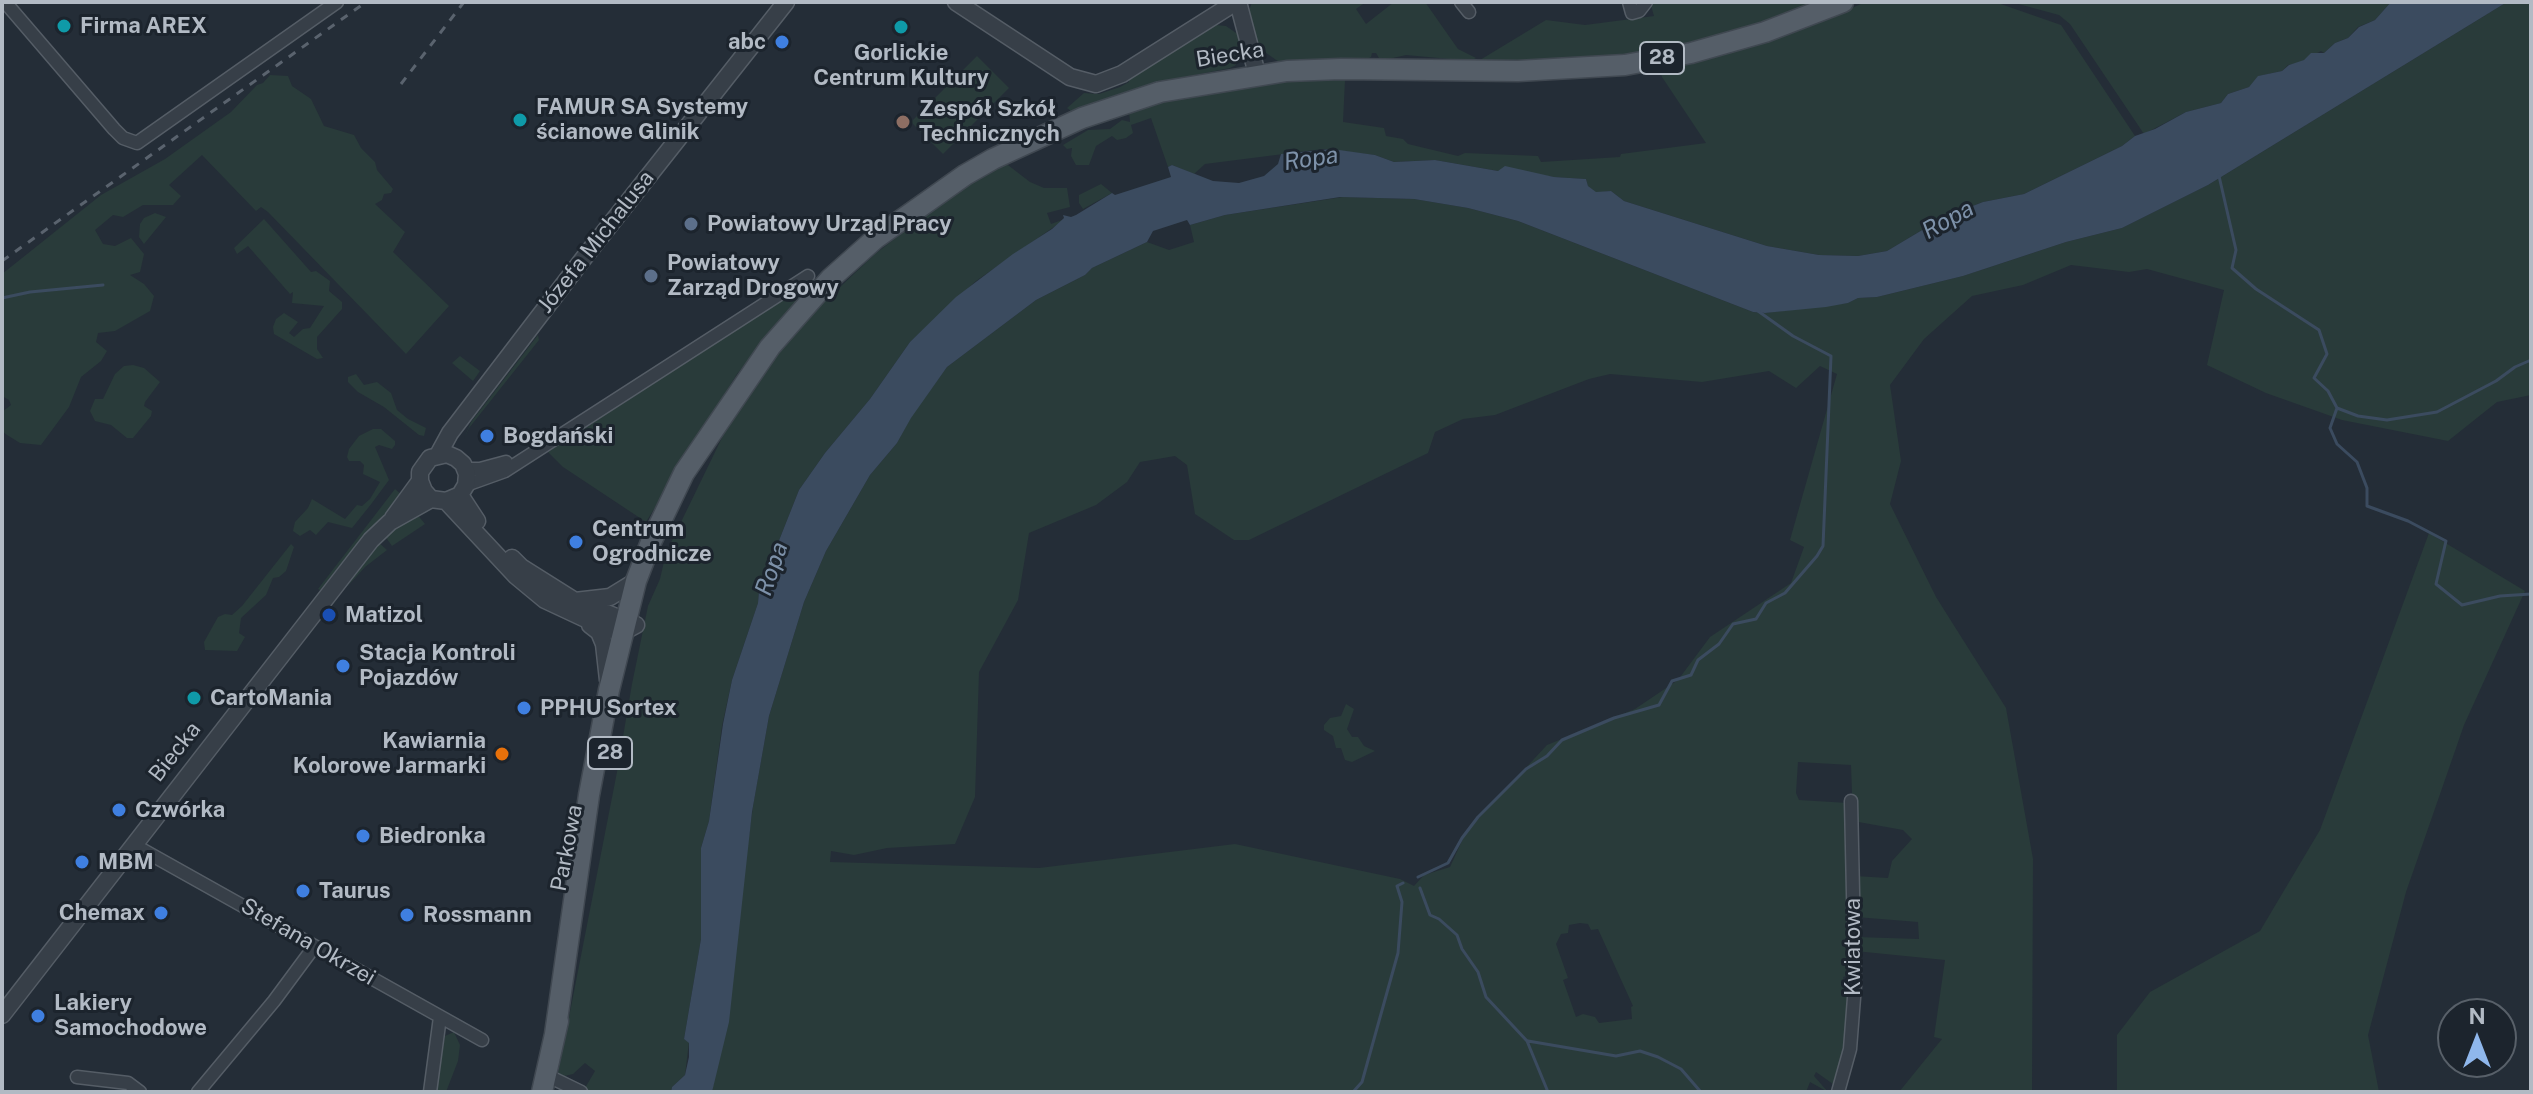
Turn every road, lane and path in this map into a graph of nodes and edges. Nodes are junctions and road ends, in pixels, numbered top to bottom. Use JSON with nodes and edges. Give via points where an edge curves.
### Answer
{"nodes":[{"id":1,"x":5,"y":2,"type":"edge"},
{"id":2,"x":337,"y":2,"type":"edge"},
{"id":3,"x":786,"y":2,"type":"edge"},
{"id":4,"x":956,"y":2,"type":"edge"},
{"id":5,"x":1237,"y":2,"type":"edge"},
{"id":6,"x":1629,"y":2,"type":"edge"},
{"id":7,"x":1646,"y":2,"type":"edge"},
{"id":8,"x":1843,"y":2,"type":"edge"},
{"id":9,"x":1257,"y":74,"type":"junction"},
{"id":10,"x":808,"y":276,"type":"dead end"},
{"id":11,"x":728,"y":404,"type":"junction"},
{"id":12,"x":469,"y":408,"type":"junction"},
{"id":13,"x":438,"y":455,"type":"junction"},
{"id":14,"x":420,"y":481,"type":"junction"},
{"id":15,"x":454,"y":484,"type":"junction"},
{"id":16,"x":390,"y":522,"type":"junction"},
{"id":17,"x":636,"y":581,"type":"junction"},
{"id":18,"x":575,"y":601,"type":"junction"},
{"id":19,"x":586,"y":621,"type":"junction"},
{"id":20,"x":628,"y":626,"type":"junction"},
{"id":21,"x":609,"y":690,"type":"junction"},
{"id":22,"x":1851,"y":801,"type":"dead end"},
{"id":23,"x":134,"y":845,"type":"junction"},
{"id":24,"x":314,"y":947,"type":"junction"},
{"id":25,"x":2,"y":1015,"type":"edge"},
{"id":26,"x":440,"y":1017,"type":"junction"},
{"id":27,"x":555,"y":1034,"type":"junction"},
{"id":28,"x":482,"y":1040,"type":"dead end"},
{"id":29,"x":77,"y":1077,"type":"dead end"},
{"id":30,"x":544,"y":1084,"type":"edge"},
{"id":31,"x":140,"y":1092,"type":"edge"},
{"id":32,"x":198,"y":1092,"type":"edge"},
{"id":33,"x":430,"y":1092,"type":"edge"},
{"id":34,"x":581,"y":1092,"type":"edge"},
{"id":35,"x":1838,"y":1092,"type":"edge"}],
"edges":[{"from":1,"to":2,"type":"street","via":[[114,129],[137,143]]},
{"from":3,"to":12,"type":"street","name":"Józefa Michalusa"},
{"from":4,"to":5,"type":"street","via":[[1070,77],[1096,84],[1122,74]]},
{"from":5,"to":9,"type":"street"},
{"from":6,"to":7,"type":"street","via":[[1632,13]]},
{"from":8,"to":9,"type":"main road","name":"Biecka","number":"28","via":[[1765,32],[1625,65]]},
{"from":9,"to":11,"type":"main road","name":"Biecka","number":"28","via":[[1112,107],[1026,142],[965,175],[876,238],[830,279]]},
{"from":10,"to":15,"type":"street","name":"Biecka","via":[[505,471]]},
{"from":11,"to":17,"type":"main road","name":"Biecka","number":"28","via":[[684,473]]},
{"from":11,"to":20,"type":"main road","name":"Biecka","number":"28","via":[[687,485]]},
{"from":12,"to":13,"type":"street","name":"Józefa Michalusa"},
{"from":12,"to":15,"type":"street","name":"Józefa Michalusa","via":[[459,434]]},
{"from":13,"to":14,"type":"street","name":"Biecka","via":[[424,464]]},
{"from":13,"to":15,"type":"street","name":"Biecka"},
{"from":14,"to":15,"type":"street","via":[[424,491]]},
{"from":14,"to":16,"type":"street","name":"Biecka"},
{"from":15,"to":16,"type":"street","name":"Biecka"},
{"from":15,"to":18,"type":"street","via":[[488,534],[521,567]]},
{"from":15,"to":19,"type":"street","via":[[459,514],[516,576],[545,600]]},
{"from":16,"to":23,"type":"street","name":"Biecka","via":[[324,598]]},
{"from":17,"to":18,"type":"street","via":[[599,601]]},
{"from":17,"to":20,"type":"main road","name":"Biecka","number":"28"},
{"from":18,"to":20,"type":"street"},
{"from":19,"to":20,"type":"street"},
{"from":19,"to":21,"type":"street","via":[[604,644]]},
{"from":20,"to":21,"type":"main road","number":"28"},
{"from":20,"to":27,"type":"main road","name":"Parkowa","number":"28"},
{"from":21,"to":27,"type":"main road","name":"Parkowa","number":"28"},
{"from":22,"to":35,"type":"street","name":"Kwiatowa","via":[[1855,985],[1850,1049]]},
{"from":23,"to":24,"type":"street","name":"Stefana Okrzei"},
{"from":23,"to":25,"type":"street","name":"Biecka"},
{"from":24,"to":26,"type":"street","name":"Stefana Okrzei"},
{"from":24,"to":32,"type":"street"},
{"from":26,"to":28,"type":"street","name":"Stefana Okrzei"},
{"from":26,"to":33,"type":"street"},
{"from":27,"to":30,"type":"main road","name":"Parkowa","number":"28"},
{"from":29,"to":31,"type":"street","via":[[128,1083]]},
{"from":30,"to":34,"type":"street"}]}
